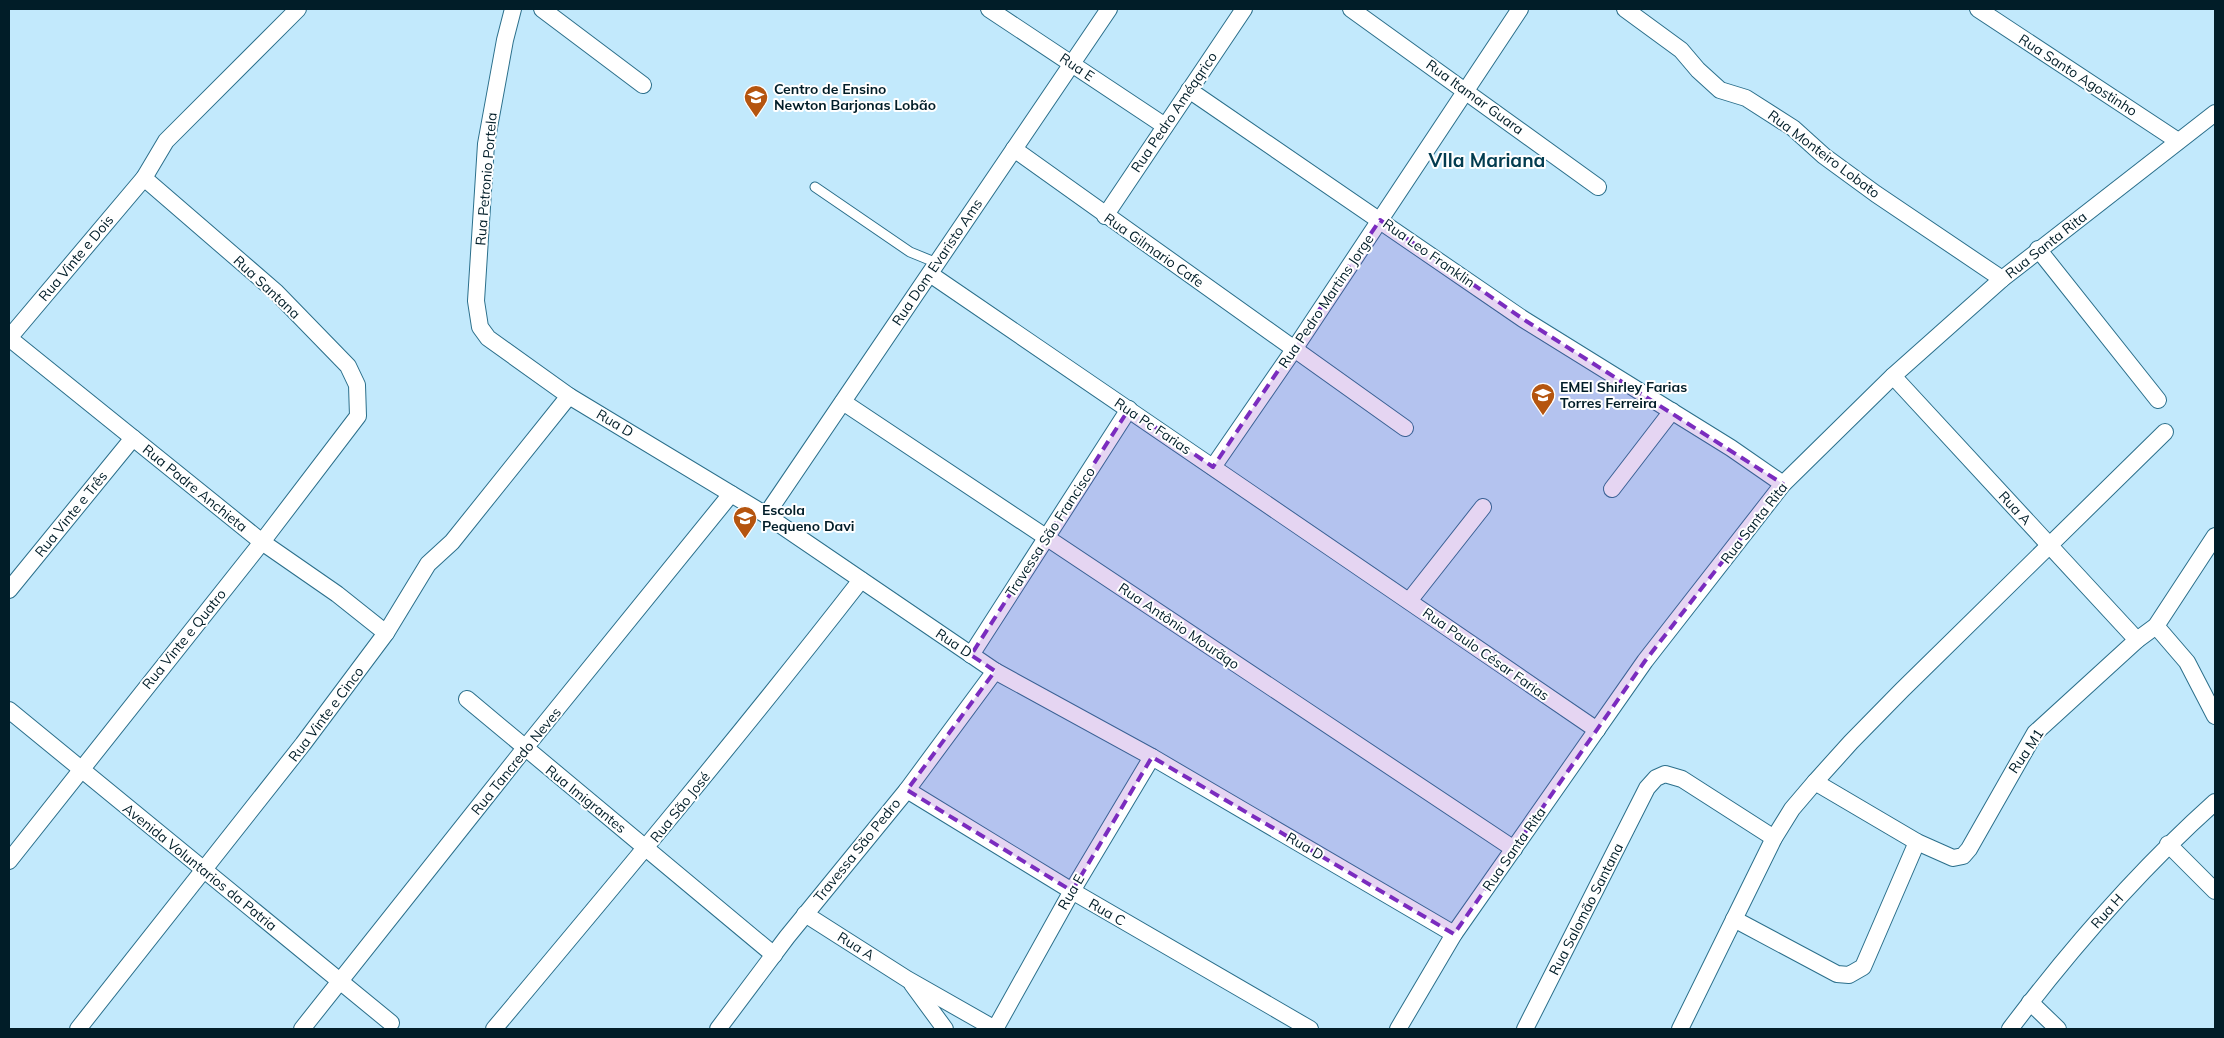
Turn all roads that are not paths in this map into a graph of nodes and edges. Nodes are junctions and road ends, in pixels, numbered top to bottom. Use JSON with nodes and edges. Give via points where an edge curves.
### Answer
{"nodes":[{"id":1,"x":296,"y":9,"type":"edge"},
{"id":2,"x":513,"y":9,"type":"edge"},
{"id":3,"x":542,"y":9,"type":"edge"},
{"id":4,"x":989,"y":9,"type":"edge"},
{"id":5,"x":1109,"y":9,"type":"edge"},
{"id":6,"x":1244,"y":9,"type":"edge"},
{"id":7,"x":1351,"y":9,"type":"edge"},
{"id":8,"x":1520,"y":9,"type":"edge"},
{"id":9,"x":1625,"y":9,"type":"edge"},
{"id":10,"x":1978,"y":9,"type":"edge"},
{"id":11,"x":1072,"y":63,"type":"junction"},
{"id":12,"x":643,"y":85,"type":"dead end"},
{"id":13,"x":1189,"y":90,"type":"junction"},
{"id":14,"x":1467,"y":91,"type":"junction"},
{"id":15,"x":2215,"y":113,"type":"edge"},
{"id":16,"x":1165,"y":126,"type":"junction"},
{"id":17,"x":2178,"y":141,"type":"junction"},
{"id":18,"x":1014,"y":149,"type":"junction"},
{"id":19,"x":144,"y":178,"type":"junction"},
{"id":20,"x":815,"y":187,"type":"dead end"},
{"id":21,"x":1598,"y":187,"type":"dead end"},
{"id":22,"x":1105,"y":216,"type":"junction"},
{"id":23,"x":1380,"y":220,"type":"junction"},
{"id":24,"x":2038,"y":249,"type":"junction"},
{"id":25,"x":933,"y":268,"type":"junction"},
{"id":26,"x":2002,"y":279,"type":"junction"},
{"id":27,"x":478,"y":321,"type":"joint"},
{"id":28,"x":9,"y":338,"type":"edge"},
{"id":29,"x":1295,"y":348,"type":"junction"},
{"id":30,"x":1893,"y":376,"type":"junction"},
{"id":31,"x":569,"y":396,"type":"junction"},
{"id":32,"x":2158,"y":400,"type":"dead end"},
{"id":33,"x":843,"y":402,"type":"junction"},
{"id":34,"x":1129,"y":410,"type":"junction"},
{"id":35,"x":1672,"y":411,"type":"junction"},
{"id":36,"x":358,"y":416,"type":"joint"},
{"id":37,"x":1405,"y":428,"type":"dead end"},
{"id":38,"x":2165,"y":432,"type":"dead end"},
{"id":39,"x":133,"y":438,"type":"junction"},
{"id":40,"x":1213,"y":467,"type":"junction"},
{"id":41,"x":1783,"y":484,"type":"junction"},
{"id":42,"x":1612,"y":489,"type":"dead end"},
{"id":43,"x":731,"y":494,"type":"junction"},
{"id":44,"x":1483,"y":507,"type":"dead end"},
{"id":45,"x":766,"y":515,"type":"junction"},
{"id":46,"x":2215,"y":536,"type":"edge"},
{"id":47,"x":1046,"y":537,"type":"junction"},
{"id":48,"x":262,"y":542,"type":"junction"},
{"id":49,"x":2049,"y":545,"type":"junction"},
{"id":50,"x":1376,"y":578,"type":"joint"},
{"id":51,"x":861,"y":580,"type":"junction"},
{"id":52,"x":9,"y":590,"type":"edge"},
{"id":53,"x":1409,"y":601,"type":"junction"},
{"id":54,"x":2156,"y":626,"type":"junction"},
{"id":55,"x":386,"y":633,"type":"junction"},
{"id":56,"x":2137,"y":640,"type":"junction"},
{"id":57,"x":971,"y":655,"type":"junction"},
{"id":58,"x":995,"y":671,"type":"junction"},
{"id":59,"x":467,"y":699,"type":"dead end"},
{"id":60,"x":9,"y":710,"type":"edge"},
{"id":61,"x":2215,"y":716,"type":"edge"},
{"id":62,"x":1596,"y":730,"type":"junction"},
{"id":63,"x":525,"y":748,"type":"junction"},
{"id":64,"x":1152,"y":757,"type":"junction"},
{"id":65,"x":81,"y":768,"type":"junction"},
{"id":66,"x":1815,"y":782,"type":"junction"},
{"id":67,"x":907,"y":790,"type":"junction"},
{"id":68,"x":2215,"y":802,"type":"edge"},
{"id":69,"x":1774,"y":838,"type":"junction"},
{"id":70,"x":1918,"y":842,"type":"junction"},
{"id":71,"x":2168,"y":844,"type":"junction"},
{"id":72,"x":646,"y":848,"type":"junction"},
{"id":73,"x":1514,"y":849,"type":"junction"},
{"id":74,"x":9,"y":861,"type":"edge"},
{"id":75,"x":204,"y":870,"type":"junction"},
{"id":76,"x":1072,"y":890,"type":"junction"},
{"id":77,"x":2215,"y":891,"type":"edge"},
{"id":78,"x":805,"y":914,"type":"junction"},
{"id":79,"x":1734,"y":919,"type":"junction"},
{"id":80,"x":1454,"y":934,"type":"junction"},
{"id":81,"x":774,"y":955,"type":"junction"},
{"id":82,"x":908,"y":978,"type":"junction"},
{"id":83,"x":339,"y":982,"type":"junction"},
{"id":84,"x":2030,"y":1002,"type":"junction"},
{"id":85,"x":391,"y":1023,"type":"dead end"},
{"id":86,"x":78,"y":1029,"type":"edge"},
{"id":87,"x":302,"y":1029,"type":"edge"},
{"id":88,"x":494,"y":1029,"type":"edge"},
{"id":89,"x":718,"y":1029,"type":"edge"},
{"id":90,"x":945,"y":1029,"type":"edge"},
{"id":91,"x":995,"y":1029,"type":"edge"},
{"id":92,"x":1310,"y":1029,"type":"edge"},
{"id":93,"x":1398,"y":1029,"type":"edge"},
{"id":94,"x":1525,"y":1029,"type":"edge"},
{"id":95,"x":1680,"y":1029,"type":"edge"},
{"id":96,"x":2010,"y":1029,"type":"edge"},
{"id":97,"x":2058,"y":1029,"type":"edge"}],
"edges":[{"from":1,"to":19,"type":"street","name":"Rua Vinte e Dois","via":[[166,141]]},
{"from":2,"to":27,"type":"street","name":"Rua Petronio Portela","via":[[486,144],[476,301]]},
{"from":3,"to":12,"type":"street"},
{"from":4,"to":11,"type":"street","name":"Rua E"},
{"from":5,"to":11,"type":"street","name":"Rua Dom Evaristo Ams"},
{"from":6,"to":13,"type":"street","name":"Rua Pedro Améqqrico"},
{"from":7,"to":14,"type":"street","name":"Rua Itamar Guara"},
{"from":8,"to":14,"type":"street","name":"Rua Pedro Martins Jorge"},
{"from":9,"to":26,"type":"street","name":"Rua Monteiro Lobato","via":[[1681,50],[1720,90],[1746,98],[1793,128],[1824,156],[1876,194]]},
{"from":10,"to":17,"type":"street","name":"Rua Santo Agostinho"},
{"from":11,"to":16,"type":"street","name":"Rua E"},
{"from":11,"to":18,"type":"street","name":"Rua Dom Evaristo Ams"},
{"from":13,"to":16,"type":"street","name":"Rua Pedro Améqqrico"},
{"from":13,"to":23,"type":"street","name":"Rua Leo Franklin"},
{"from":14,"to":21,"type":"street","name":"Rua Itamar Guara"},
{"from":14,"to":23,"type":"street","name":"Rua Pedro Martins Jorge"},
{"from":15,"to":17,"type":"street","name":"Rua Santa Rita"},
{"from":16,"to":22,"type":"street","name":"Rua Pedro Améqqrico"},
{"from":17,"to":24,"type":"street","name":"Rua Santa Rita"},
{"from":18,"to":22,"type":"street","name":"Rua Gilmario Cafe"},
{"from":18,"to":25,"type":"street","name":"Rua Dom Evaristo Ams"},
{"from":19,"to":28,"type":"street","name":"Rua Vinte e Dois"},
{"from":19,"to":36,"type":"street","name":"Rua Santana","via":[[276,292],[348,366],[357,385]]},
{"from":20,"to":25,"type":"lane"},
{"from":22,"to":29,"type":"street","name":"Rua Gilmario Cafe"},
{"from":23,"to":29,"type":"street","name":"Rua Pedro Martins Jorge"},
{"from":23,"to":35,"type":"street","name":"Rua Leo Franklin","via":[[1522,318]]},
{"from":24,"to":26,"type":"street","name":"Rua Santa Rita"},
{"from":24,"to":32,"type":"street"},
{"from":25,"to":33,"type":"street","name":"Rua Dom Evaristo Ams"},
{"from":25,"to":34,"type":"street","name":"Rua Pc Farias"},
{"from":26,"to":30,"type":"street","name":"Rua Santa Rita"},
{"from":27,"to":31,"type":"street","name":"Rua D","via":[[488,338]]},
{"from":28,"to":39,"type":"street","name":"Rua Padre Anchieta"},
{"from":29,"to":37,"type":"street","name":"Rua Gilmario Cafe"},
{"from":29,"to":40,"type":"street","name":"Rua Pedro Martins Jorge"},
{"from":30,"to":41,"type":"street","name":"Rua Santa Rita"},
{"from":30,"to":49,"type":"street","name":"Rua A"},
{"from":31,"to":43,"type":"street","name":"Rua D"},
{"from":31,"to":55,"type":"street","name":"Rua Vinte e Cinco","via":[[452,542],[428,564]]},
{"from":33,"to":45,"type":"street","name":"Rua Dom Evaristo Ams"},
{"from":33,"to":47,"type":"street","name":"Rua Antônio Mourãqo"},
{"from":34,"to":40,"type":"street","name":"Rua Pc Farias"},
{"from":34,"to":47,"type":"street","name":"Travessa São Francisco"},
{"from":35,"to":41,"type":"street","name":"Rua Leo Franklin"},
{"from":35,"to":42,"type":"street"},
{"from":36,"to":48,"type":"street","name":"Rua Vinte e Quatro"},
{"from":38,"to":49,"type":"street"},
{"from":39,"to":48,"type":"street","name":"Rua Padre Anchieta"},
{"from":39,"to":52,"type":"street","name":"Rua Vinte e Três"},
{"from":40,"to":50,"type":"street","name":"Rua Pc Farias"},
{"from":41,"to":62,"type":"street","name":"Rua Santa Rita","via":[[1645,661]]},
{"from":43,"to":45,"type":"street","name":"Rua D"},
{"from":43,"to":63,"type":"street","name":"Rua Tancredo Neves"},
{"from":44,"to":53,"type":"street"},
{"from":45,"to":51,"type":"street","name":"Rua D"},
{"from":46,"to":54,"type":"street","name":"Rua M1"},
{"from":47,"to":57,"type":"street","name":"Travessa São Francisco"},
{"from":47,"to":73,"type":"street","name":"Rua Antônio Mourãqo"},
{"from":48,"to":55,"type":"street","name":"Rua Padre Anchieta"},
{"from":48,"to":65,"type":"street","name":"Rua Vinte e Quatro"},
{"from":49,"to":56,"type":"street","name":"Rua A"},
{"from":49,"to":66,"type":"street"},
{"from":50,"to":53,"type":"street","name":"Rua Paulo César Farias"},
{"from":51,"to":57,"type":"street","name":"Rua D"},
{"from":51,"to":72,"type":"street","name":"Rua São José"},
{"from":53,"to":62,"type":"street","name":"Rua Paulo César Farias"},
{"from":54,"to":56,"type":"street","name":"Rua M1"},
{"from":54,"to":61,"type":"street","via":[[2187,662]]},
{"from":55,"to":75,"type":"street","name":"Rua Vinte e Cinco"},
{"from":56,"to":70,"type":"street","name":"Rua M1","via":[[2035,732],[1962,856],[1953,858]]},
{"from":57,"to":58,"type":"street","name":"Rua D"},
{"from":58,"to":64,"type":"street","name":"Rua D"},
{"from":58,"to":67,"type":"street","name":"Travessa São Pedro"},
{"from":59,"to":63,"type":"street","name":"Rua Imigrantes"},
{"from":60,"to":65,"type":"street","name":"Avenida Voluntarios da Patria"},
{"from":62,"to":73,"type":"street","name":"Rua Santa Rita"},
{"from":63,"to":72,"type":"street","name":"Rua Imigrantes"},
{"from":63,"to":83,"type":"street","name":"Rua Tancredo Neves"},
{"from":64,"to":76,"type":"street","name":"Rua E"},
{"from":64,"to":80,"type":"street","name":"Rua D"},
{"from":65,"to":74,"type":"street","name":"Rua Vinte e Quatro"},
{"from":65,"to":75,"type":"street","name":"Avenida Voluntarios da Patria"},
{"from":66,"to":69,"type":"street","via":[[1792,809]]},
{"from":66,"to":70,"type":"street","name":"Rua M1"},
{"from":67,"to":76,"type":"street","name":"Rua C"},
{"from":67,"to":78,"type":"street","name":"Travessa São Pedro"},
{"from":68,"to":71,"type":"street","name":"Rua H"},
{"from":69,"to":79,"type":"street"},
{"from":69,"to":94,"type":"street","name":"Rua Salomão Santana","via":[[1673,775],[1656,778],[1647,788]]},
{"from":70,"to":79,"type":"street","via":[[1863,967],[1850,975],[1837,974]]},
{"from":71,"to":77,"type":"street"},
{"from":71,"to":84,"type":"street","name":"Rua H"},
{"from":72,"to":81,"type":"street","name":"Rua Imigrantes"},
{"from":72,"to":88,"type":"street","name":"Rua São José"},
{"from":73,"to":80,"type":"street","name":"Rua Santa Rita"},
{"from":75,"to":83,"type":"street","name":"Avenida Voluntarios da Patria"},
{"from":75,"to":86,"type":"street","name":"Rua Vinte e Cinco"},
{"from":76,"to":91,"type":"street","name":"Rua E"},
{"from":76,"to":92,"type":"street","name":"Rua C"},
{"from":78,"to":81,"type":"street","name":"Travessa São Pedro"},
{"from":78,"to":82,"type":"street","name":"Rua A"},
{"from":79,"to":95,"type":"street"},
{"from":80,"to":93,"type":"street","name":"Rua Santa Rita"},
{"from":81,"to":89,"type":"street","name":"Travessa São Pedro"},
{"from":82,"to":90,"type":"street","name":"Rua A"},
{"from":82,"to":91,"type":"street","name":"Rua A"},
{"from":83,"to":85,"type":"street","name":"Avenida Voluntarios da Patria"},
{"from":83,"to":87,"type":"street","name":"Rua Tancredo Neves"},
{"from":84,"to":96,"type":"street","name":"Rua H"},
{"from":84,"to":97,"type":"street"}]}
